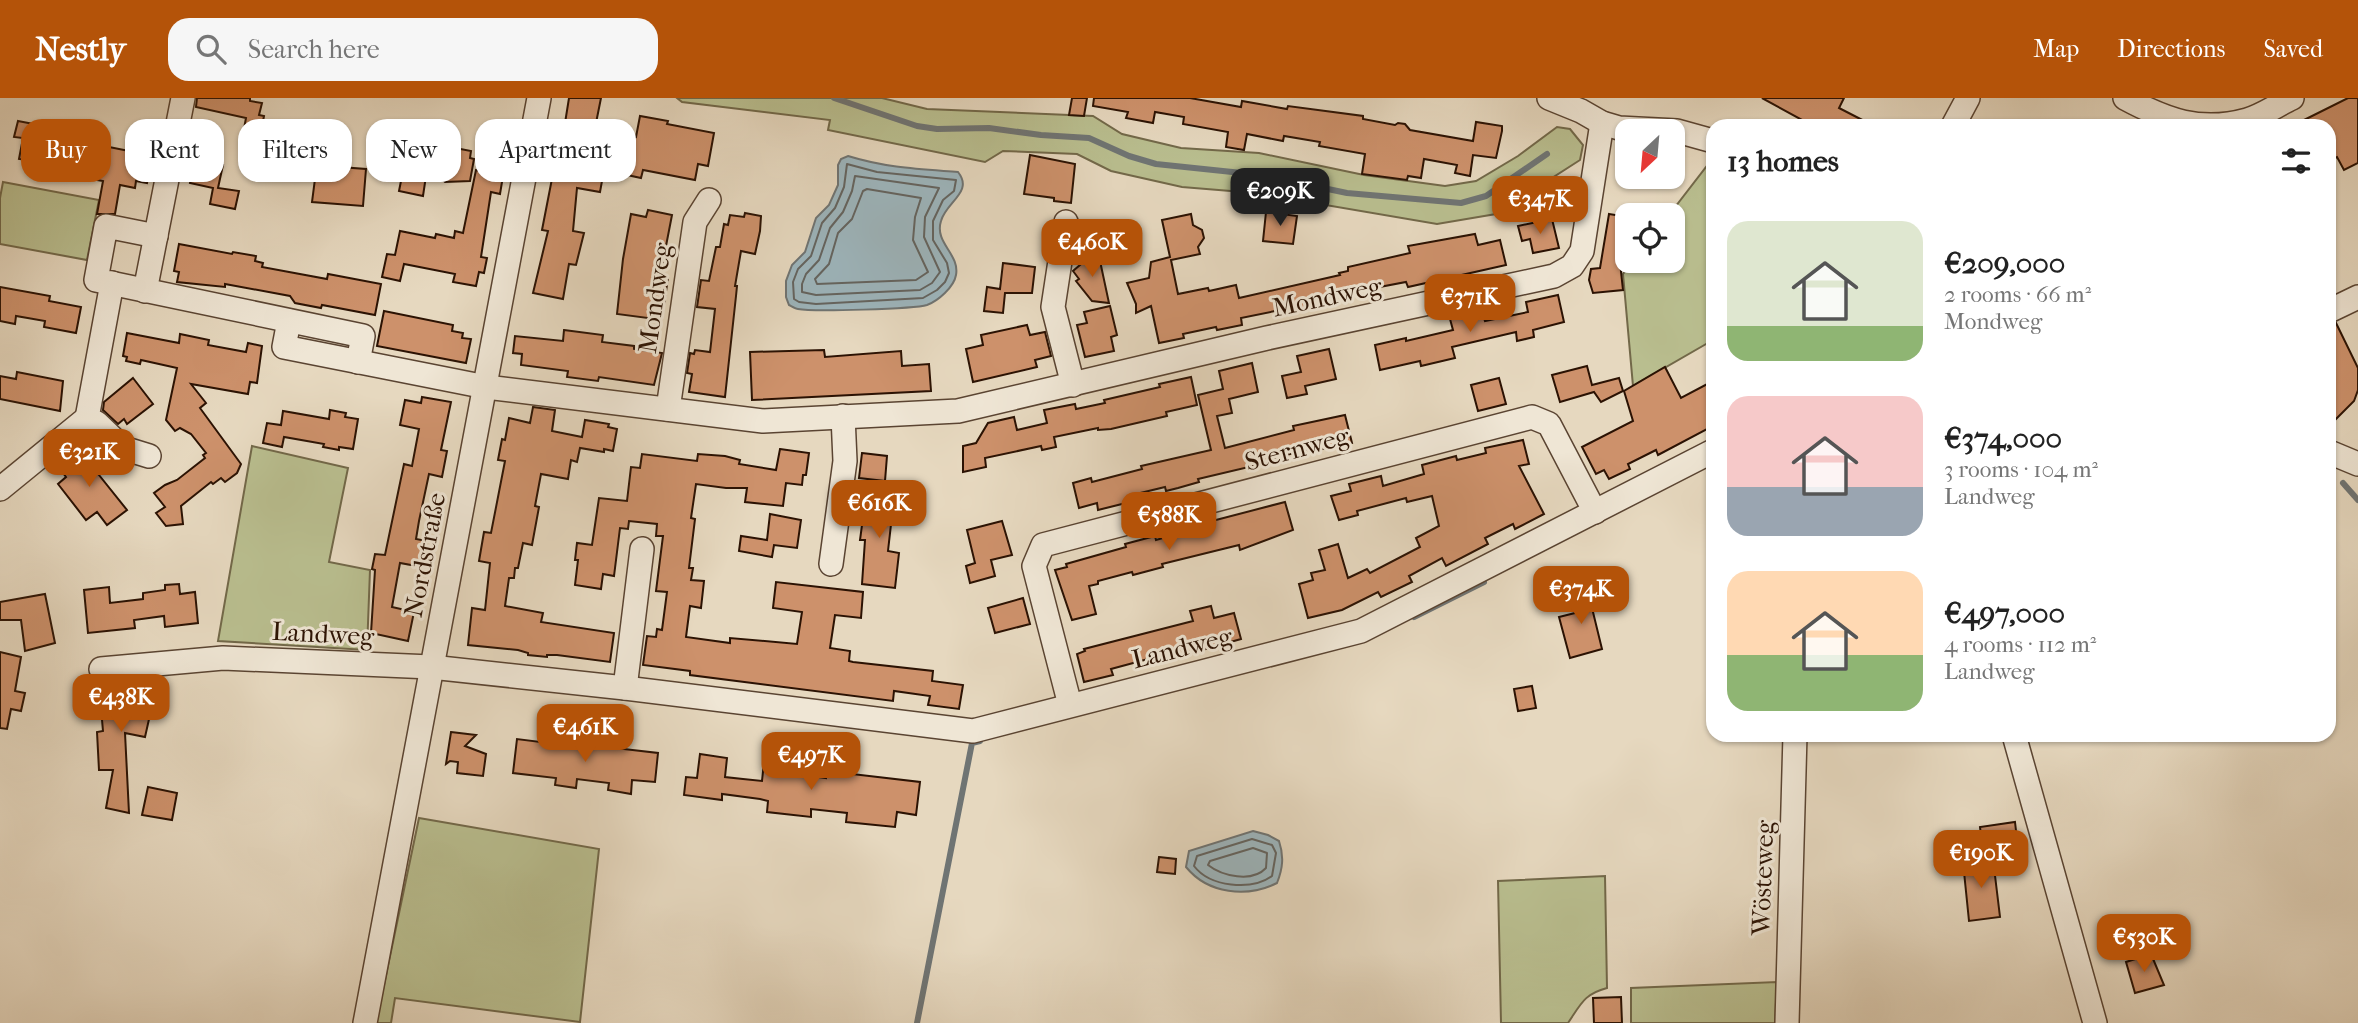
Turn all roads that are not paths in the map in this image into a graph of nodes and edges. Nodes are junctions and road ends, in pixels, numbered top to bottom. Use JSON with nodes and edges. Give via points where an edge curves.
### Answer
{"nodes":[{"id":1,"x":183,"y":98,"type":"edge"},
{"id":2,"x":539,"y":98,"type":"edge"},
{"id":3,"x":1549,"y":98,"type":"edge"},
{"id":4,"x":1968,"y":98,"type":"edge"},
{"id":5,"x":2126,"y":98,"type":"edge"},
{"id":6,"x":2291,"y":98,"type":"edge"},
{"id":7,"x":1957,"y":119,"type":"edge"},
{"id":8,"x":2170,"y":119,"type":"edge"},
{"id":9,"x":2251,"y":119,"type":"edge"},
{"id":10,"x":1602,"y":123,"type":"junction"},
{"id":11,"x":1706,"y":139,"type":"edge"},
{"id":12,"x":709,"y":200,"type":"dead end"},
{"id":13,"x":1066,"y":222,"type":"dead end"},
{"id":14,"x":156,"y":236,"type":"junction"},
{"id":15,"x":112,"y":284,"type":"junction"},
{"id":16,"x":145,"y":291,"type":"junction"},
{"id":17,"x":2358,"y":297,"type":"edge"},
{"id":18,"x":2336,"y":308,"type":"edge"},
{"id":19,"x":1073,"y":385,"type":"junction"},
{"id":20,"x":486,"y":387,"type":"junction"},
{"id":21,"x":667,"y":409,"type":"junction"},
{"id":22,"x":843,"y":416,"type":"junction"},
{"id":23,"x":87,"y":418,"type":"junction"},
{"id":24,"x":1706,"y":455,"type":"edge"},
{"id":25,"x":2336,"y":455,"type":"edge"},
{"id":26,"x":149,"y":456,"type":"dead end"},
{"id":27,"x":2358,"y":464,"type":"edge"},
{"id":28,"x":0,"y":489,"type":"edge"},
{"id":29,"x":1595,"y":512,"type":"junction"},
{"id":30,"x":642,"y":549,"type":"dead end"},
{"id":31,"x":831,"y":564,"type":"dead end"},
{"id":32,"x":431,"y":667,"type":"junction"},
{"id":33,"x":101,"y":669,"type":"dead end"},
{"id":34,"x":625,"y":688,"type":"junction"},
{"id":35,"x":1070,"y":705,"type":"junction"},
{"id":36,"x":1795,"y":742,"type":"edge"},
{"id":37,"x":2016,"y":742,"type":"edge"},
{"id":38,"x":365,"y":1023,"type":"edge"},
{"id":39,"x":1787,"y":1023,"type":"edge"},
{"id":40,"x":2095,"y":1023,"type":"edge"}],
"edges":[{"from":1,"to":14,"type":"street"},
{"from":2,"to":20,"type":"street","name":"Nordstraße"},
{"from":3,"to":10,"type":"street"},
{"from":4,"to":7,"type":"street"},
{"from":5,"to":8,"type":"street"},
{"from":6,"to":9,"type":"street"},
{"from":10,"to":11,"type":"street","via":[[1677,131]]},
{"from":10,"to":19,"type":"street","name":"Mondweg","via":[[1582,251],[1572,265],[1554,276]]},
{"from":12,"to":21,"type":"street","name":"Mondweg","via":[[695,222]]},
{"from":13,"to":19,"type":"street","via":[[1053,307]]},
{"from":14,"to":15,"type":"street","via":[[106,226],[96,280]]},
{"from":14,"to":16,"type":"street"},
{"from":15,"to":16,"type":"street"},
{"from":15,"to":23,"type":"street"},
{"from":16,"to":20,"type":"street","name":"Mondweg","via":[[289,321],[284,347]]},
{"from":17,"to":18,"type":"street"},
{"from":19,"to":22,"type":"street","name":"Mondweg","via":[[958,411]]},
{"from":20,"to":21,"type":"street","name":"Mondweg"},
{"from":20,"to":32,"type":"street","name":"Nordstraße"},
{"from":21,"to":22,"type":"street","name":"Mondweg","via":[[763,421]]},
{"from":22,"to":31,"type":"street","via":[[845,461]]},
{"from":23,"to":26,"type":"street","via":[[123,448]]},
{"from":23,"to":28,"type":"street"},
{"from":24,"to":29,"type":"street","name":"Landweg"},
{"from":25,"to":27,"type":"street"},
{"from":29,"to":35,"type":"street","name":"Landweg","via":[[1361,631]]},
{"from":29,"to":35,"type":"street","name":"Sternweg","via":[[1549,424],[1532,417],[1042,545],[1034,566]]},
{"from":30,"to":34,"type":"street"},
{"from":32,"to":33,"type":"street","name":"Landweg","via":[[223,657]]},
{"from":32,"to":34,"type":"street","name":"Landweg"},
{"from":32,"to":38,"type":"street","name":"Nordstraße"},
{"from":34,"to":35,"type":"street","name":"Landweg","via":[[973,732]]},
{"from":36,"to":39,"type":"street","name":"Wösteweg"},
{"from":37,"to":40,"type":"street"}]}
